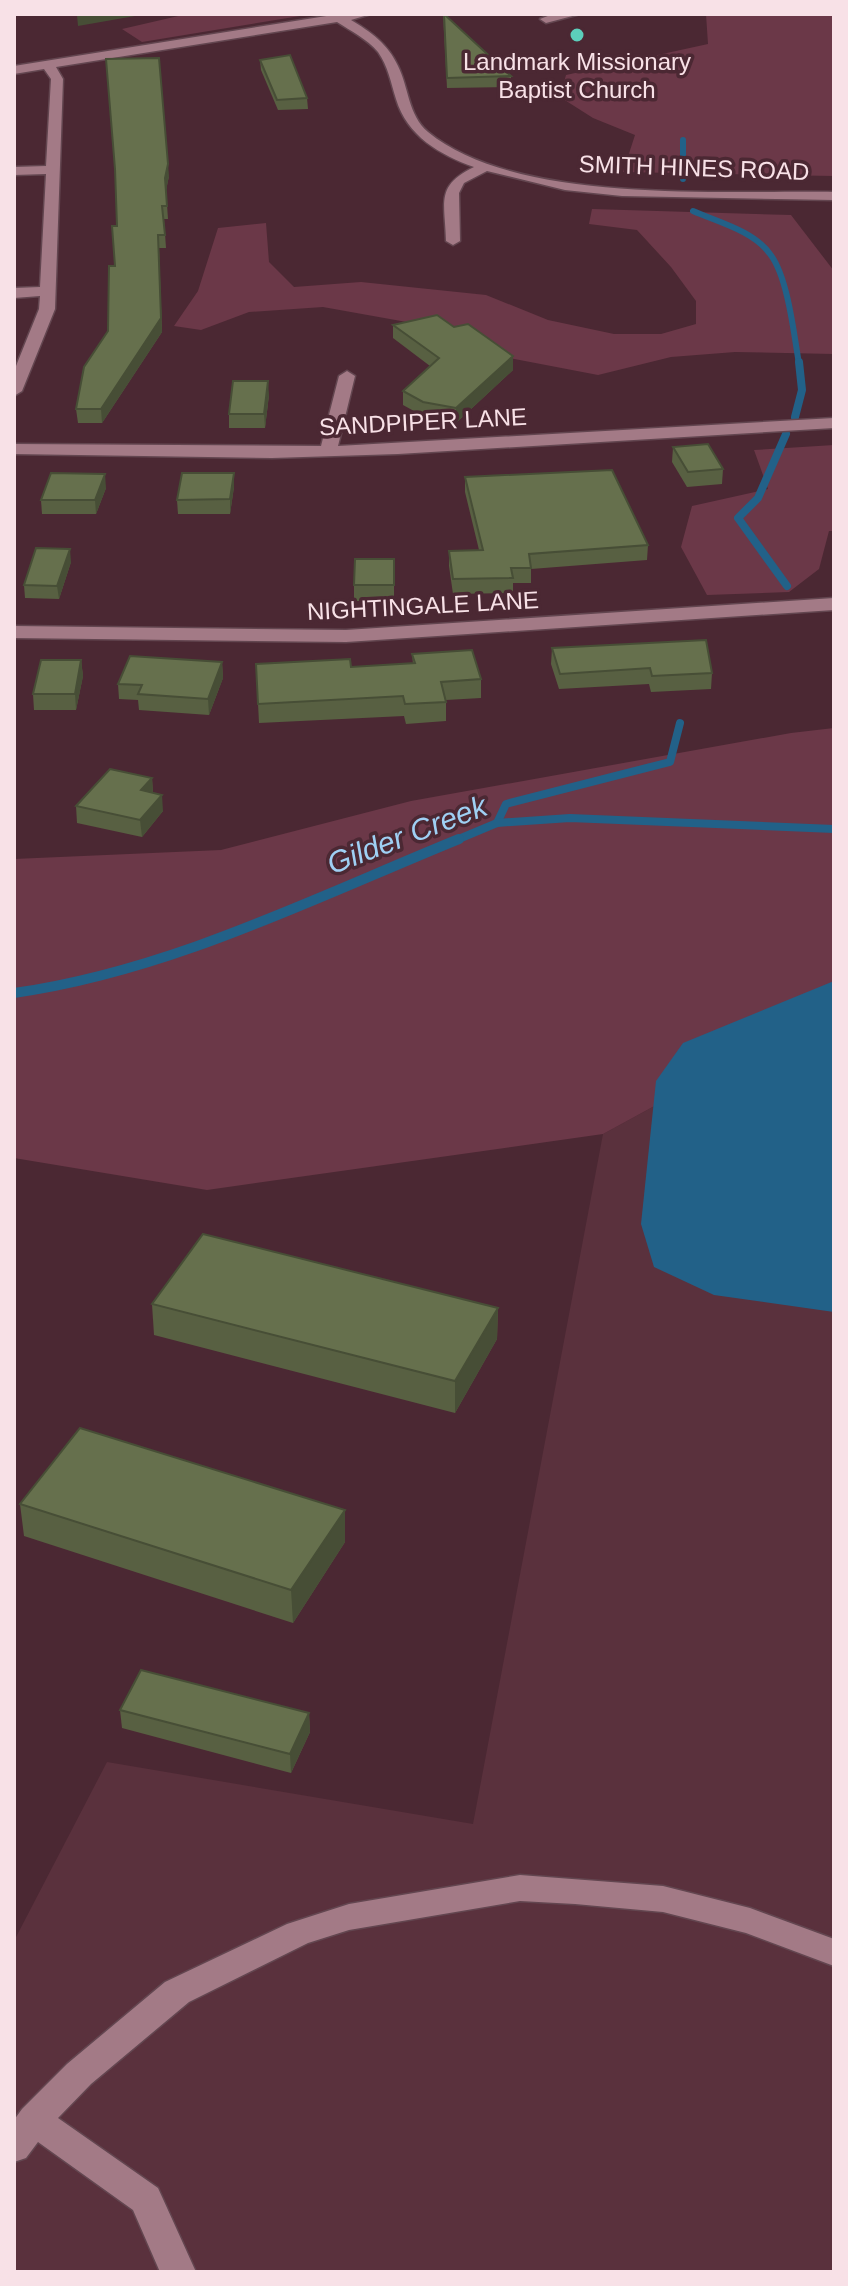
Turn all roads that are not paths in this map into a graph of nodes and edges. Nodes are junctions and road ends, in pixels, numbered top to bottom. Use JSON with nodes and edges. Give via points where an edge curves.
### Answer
{"nodes":[{"id":1,"x":365,"y":14,"type":"edge"},
{"id":2,"x":574,"y":14,"type":"edge"},
{"id":3,"x":339,"y":18,"type":"junction"},
{"id":4,"x":546,"y":19,"type":"dead end"},
{"id":5,"x":48,"y":65,"type":"junction"},
{"id":6,"x":14,"y":70,"type":"edge"},
{"id":7,"x":487,"y":166,"type":"junction"},
{"id":8,"x":52,"y":170,"type":"junction"},
{"id":9,"x":14,"y":171,"type":"edge"},
{"id":10,"x":834,"y":196,"type":"edge"},
{"id":11,"x":453,"y":241,"type":"dead end"},
{"id":12,"x":49,"y":291,"type":"junction"},
{"id":13,"x":14,"y":293,"type":"edge"},
{"id":14,"x":347,"y":376,"type":"dead end"},
{"id":15,"x":14,"y":391,"type":"edge"},
{"id":16,"x":834,"y":423,"type":"edge"},
{"id":17,"x":14,"y":449,"type":"edge"},
{"id":18,"x":328,"y":451,"type":"junction"},
{"id":19,"x":834,"y":604,"type":"edge"},
{"id":20,"x":14,"y":632,"type":"edge"},
{"id":21,"x":834,"y":1953,"type":"edge"},
{"id":22,"x":24,"y":2134,"type":"edge"},
{"id":23,"x":178,"y":2272,"type":"edge"}],
"edges":[{"from":1,"to":3,"type":"street"},
{"from":2,"to":4,"type":"street"},
{"from":3,"to":5,"type":"street"},
{"from":3,"to":7,"type":"street","name":"SMITH HINES ROAD","via":[[387,56],[408,118],[423,135]]},
{"from":5,"to":6,"type":"street"},
{"from":5,"to":8,"type":"street","via":[[57,79]]},
{"from":7,"to":10,"type":"street","name":"SMITH HINES ROAD","via":[[614,192]]},
{"from":7,"to":11,"type":"street","via":[[458,180],[452,193]]},
{"from":8,"to":9,"type":"street"},
{"from":8,"to":12,"type":"street"},
{"from":12,"to":13,"type":"street"},
{"from":12,"to":15,"type":"street","via":[[44,318]]},
{"from":14,"to":18,"type":"street"},
{"from":16,"to":18,"type":"street","name":"SANDPIPER LANE"},
{"from":17,"to":18,"type":"street","name":"SANDPIPER LANE"},
{"from":19,"to":20,"type":"street","name":"NIGHTINGALE LANE","via":[[346,636]]},
{"from":21,"to":22,"type":"street","via":[[750,1921],[663,1899],[520,1888],[385,1908],[298,1933],[177,1992],[79,2074]]},
{"from":22,"to":23,"type":"street","via":[[146,2199]]}]}
